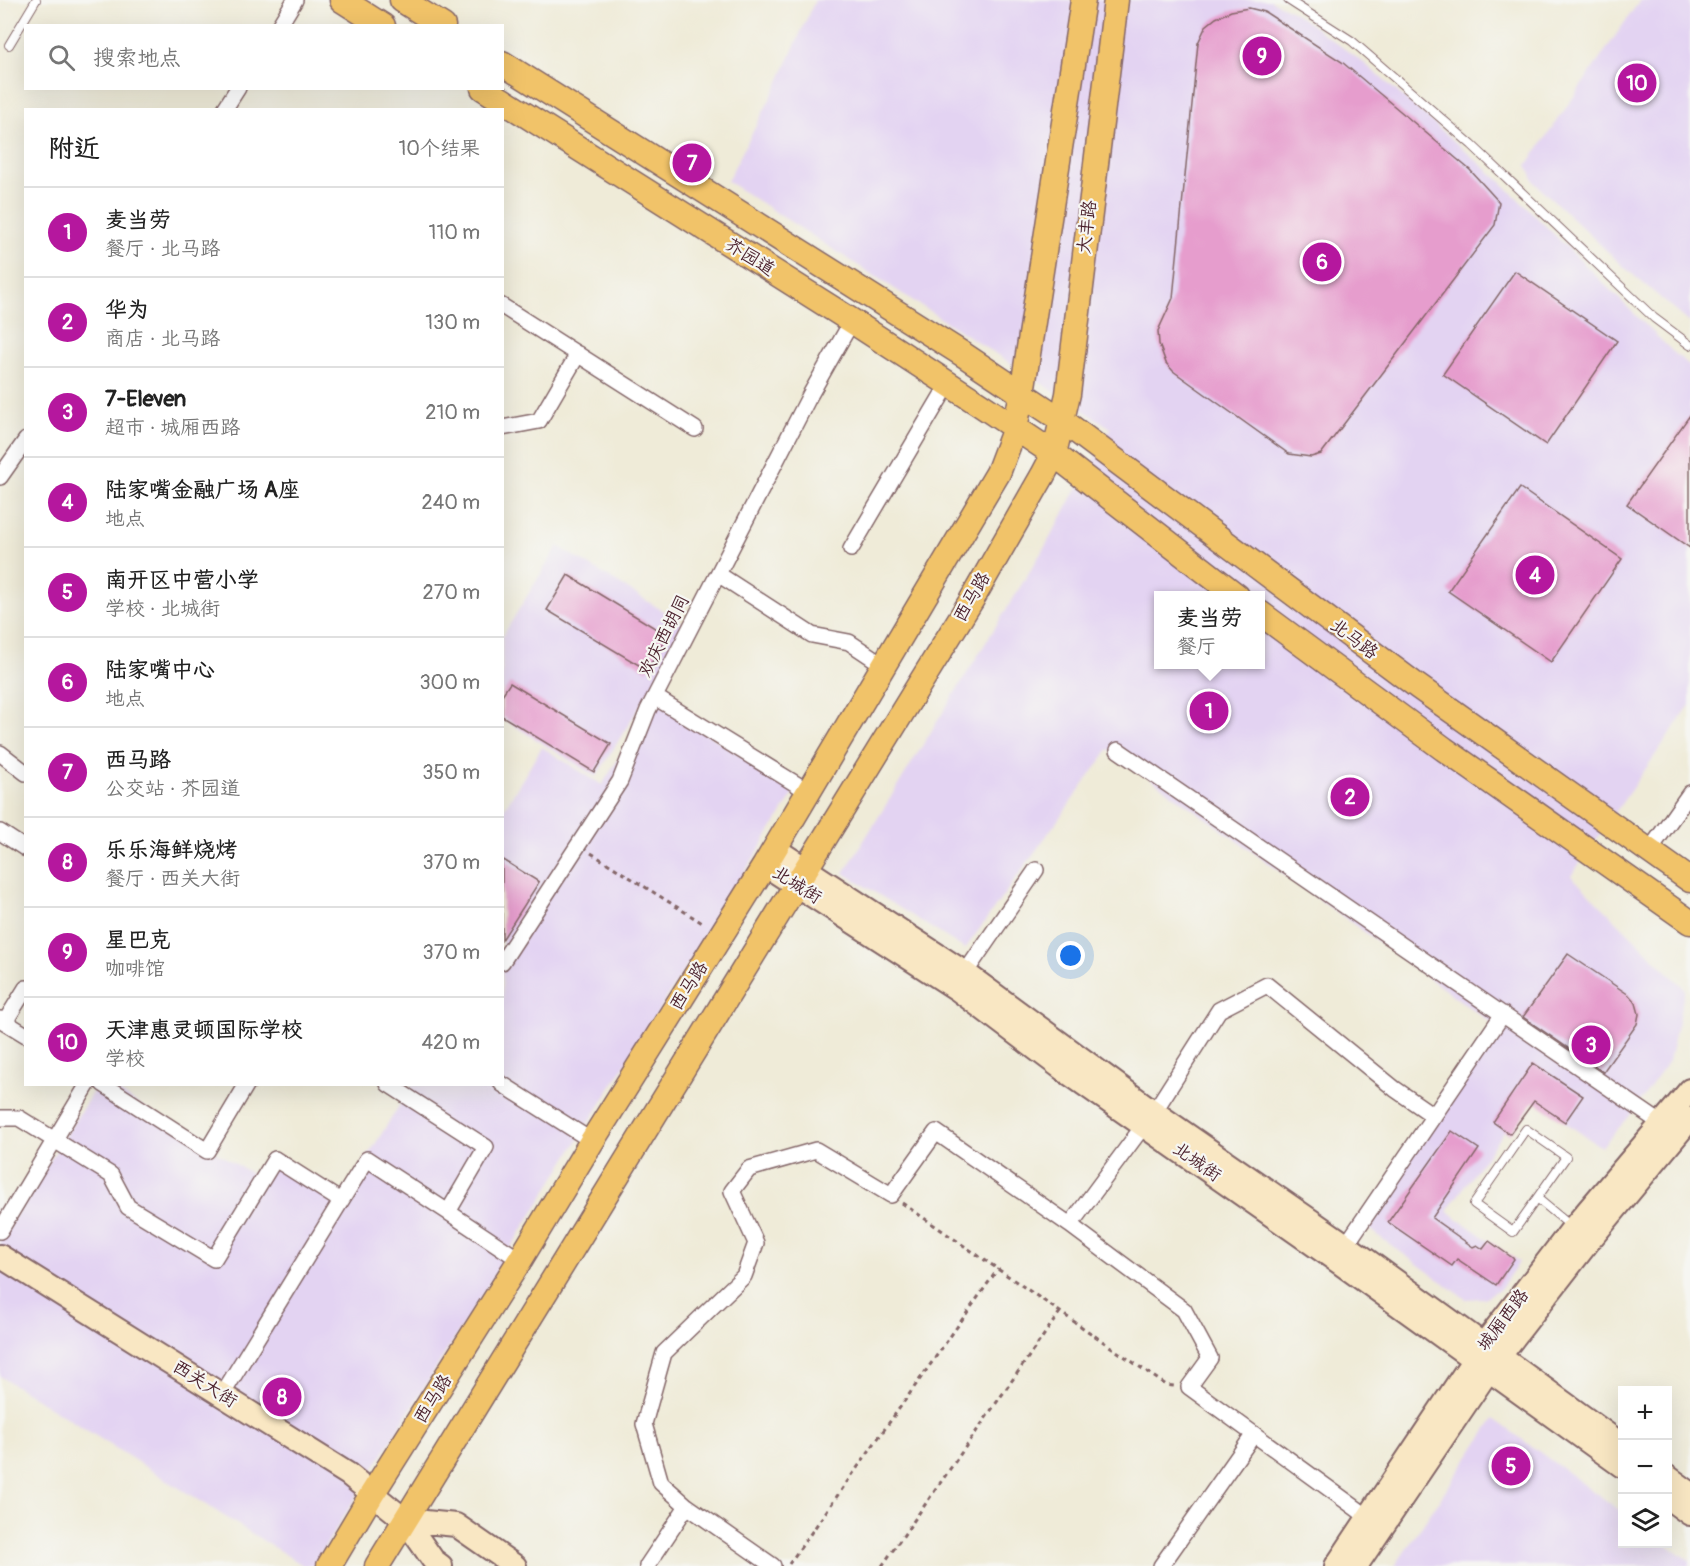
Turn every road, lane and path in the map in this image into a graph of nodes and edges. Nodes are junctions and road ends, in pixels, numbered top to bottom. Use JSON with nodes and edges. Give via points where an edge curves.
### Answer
{"nodes":[{"id":1,"x":36,"y":0,"type":"edge"},
{"id":2,"x":295,"y":0,"type":"edge"},
{"id":3,"x":342,"y":0,"type":"edge"},
{"id":4,"x":402,"y":0,"type":"edge"},
{"id":5,"x":1083,"y":0,"type":"edge"},
{"id":6,"x":1116,"y":0,"type":"edge"},
{"id":7,"x":1288,"y":0,"type":"edge"},
{"id":8,"x":280,"y":24,"type":"edge"},
{"id":9,"x":380,"y":24,"type":"edge"},
{"id":10,"x":440,"y":24,"type":"edge"},
{"id":11,"x":9,"y":45,"type":"dead end"},
{"id":12,"x":504,"y":64,"type":"edge"},
{"id":13,"x":237,"y":90,"type":"edge"},
{"id":14,"x":486,"y":90,"type":"edge"},
{"id":15,"x":225,"y":108,"type":"edge"},
{"id":16,"x":504,"y":307,"type":"edge"},
{"id":17,"x":852,"y":321,"type":"junction"},
{"id":18,"x":1690,"y":345,"type":"edge"},
{"id":19,"x":578,"y":354,"type":"junction"},
{"id":20,"x":950,"y":383,"type":"junction"},
{"id":21,"x":1022,"y":393,"type":"junction"},
{"id":22,"x":1063,"y":421,"type":"junction"},
{"id":23,"x":504,"y":428,"type":"edge"},
{"id":24,"x":1015,"y":428,"type":"junction"},
{"id":25,"x":695,"y":429,"type":"dead end"},
{"id":26,"x":24,"y":443,"type":"edge"},
{"id":27,"x":1054,"y":454,"type":"junction"},
{"id":28,"x":0,"y":477,"type":"edge"},
{"id":29,"x":851,"y":549,"type":"dead end"},
{"id":30,"x":717,"y":574,"type":"junction"},
{"id":31,"x":1231,"y":591,"type":"edge"},
{"id":32,"x":1265,"y":617,"type":"edge"},
{"id":33,"x":885,"y":666,"type":"junction"},
{"id":34,"x":655,"y":697,"type":"junction"},
{"id":35,"x":1118,"y":750,"type":"dead end"},
{"id":36,"x":0,"y":753,"type":"edge"},
{"id":37,"x":24,"y":771,"type":"edge"},
{"id":38,"x":809,"y":792,"type":"junction"},
{"id":39,"x":1690,"y":793,"type":"edge"},
{"id":40,"x":0,"y":832,"type":"edge"},
{"id":41,"x":579,"y":845,"type":"junction"},
{"id":42,"x":24,"y":848,"type":"edge"},
{"id":43,"x":1649,"y":851,"type":"junction"},
{"id":44,"x":770,"y":857,"type":"junction"},
{"id":45,"x":1036,"y":870,"type":"dead end"},
{"id":46,"x":801,"y":877,"type":"junction"},
{"id":47,"x":1690,"y":880,"type":"edge"},
{"id":48,"x":1690,"y":922,"type":"edge"},
{"id":49,"x":721,"y":935,"type":"junction"},
{"id":50,"x":504,"y":959,"type":"edge"},
{"id":51,"x":965,"y":973,"type":"junction"},
{"id":52,"x":24,"y":990,"type":"edge"},
{"id":53,"x":1503,"y":1014,"type":"junction"},
{"id":54,"x":2,"y":1020,"type":"edge"},
{"id":55,"x":24,"y":1034,"type":"edge"},
{"id":56,"x":504,"y":1085,"type":"edge"},
{"id":57,"x":87,"y":1086,"type":"edge"},
{"id":58,"x":106,"y":1086,"type":"edge"},
{"id":59,"x":246,"y":1086,"type":"edge"},
{"id":60,"x":391,"y":1086,"type":"edge"},
{"id":61,"x":1690,"y":1090,"type":"edge"},
{"id":62,"x":1434,"y":1116,"type":"junction"},
{"id":63,"x":0,"y":1118,"type":"edge"},
{"id":64,"x":1149,"y":1118,"type":"junction"},
{"id":65,"x":1690,"y":1119,"type":"edge"},
{"id":66,"x":1662,"y":1124,"type":"junction"},
{"id":67,"x":54,"y":1139,"type":"junction"},
{"id":68,"x":592,"y":1141,"type":"junction"},
{"id":69,"x":891,"y":1195,"type":"junction"},
{"id":70,"x":1537,"y":1198,"type":"junction"},
{"id":71,"x":341,"y":1201,"type":"junction"},
{"id":72,"x":448,"y":1212,"type":"junction"},
{"id":73,"x":1070,"y":1225,"type":"junction"},
{"id":74,"x":0,"y":1230,"type":"edge"},
{"id":75,"x":1581,"y":1234,"type":"junction"},
{"id":76,"x":1346,"y":1245,"type":"junction"},
{"id":77,"x":0,"y":1256,"type":"edge"},
{"id":78,"x":520,"y":1260,"type":"junction"},
{"id":79,"x":998,"y":1269,"type":"junction"},
{"id":80,"x":1060,"y":1312,"type":"junction"},
{"id":81,"x":1486,"y":1358,"type":"junction"},
{"id":82,"x":1189,"y":1387,"type":"junction"},
{"id":83,"x":222,"y":1395,"type":"junction"},
{"id":84,"x":1254,"y":1434,"type":"junction"},
{"id":85,"x":1618,"y":1442,"type":"edge"},
{"id":86,"x":1618,"y":1463,"type":"edge"},
{"id":87,"x":1672,"y":1481,"type":"edge"},
{"id":88,"x":1690,"y":1493,"type":"edge"},
{"id":89,"x":372,"y":1494,"type":"junction"},
{"id":90,"x":1672,"y":1501,"type":"edge"},
{"id":91,"x":687,"y":1506,"type":"junction"},
{"id":92,"x":1690,"y":1514,"type":"edge"},
{"id":93,"x":1368,"y":1517,"type":"junction"},
{"id":94,"x":405,"y":1520,"type":"junction"},
{"id":95,"x":329,"y":1566,"type":"edge"},
{"id":96,"x":377,"y":1566,"type":"edge"},
{"id":97,"x":441,"y":1566,"type":"edge"},
{"id":98,"x":515,"y":1566,"type":"edge"},
{"id":99,"x":647,"y":1566,"type":"edge"},
{"id":100,"x":773,"y":1566,"type":"edge"},
{"id":101,"x":788,"y":1566,"type":"edge"},
{"id":102,"x":882,"y":1566,"type":"edge"},
{"id":103,"x":1161,"y":1566,"type":"edge"},
{"id":104,"x":1336,"y":1566,"type":"edge"},
{"id":105,"x":1356,"y":1566,"type":"edge"}],
"edges":[{"from":1,"to":11,"type":"lane"},
{"from":2,"to":8,"type":"street"},
{"from":3,"to":9,"type":"main road"},
{"from":4,"to":10,"type":"main road"},
{"from":5,"to":21,"type":"main road"},
{"from":6,"to":22,"type":"main road","name":"大丰路"},
{"from":7,"to":18,"type":"lane","via":[[1352,41],[1472,145],[1654,318]]},
{"from":12,"to":21,"type":"main road","name":"芥园道"},
{"from":13,"to":15,"type":"street"},
{"from":14,"to":17,"type":"main road","name":"芥园道"},
{"from":16,"to":19,"type":"street"},
{"from":17,"to":20,"type":"main road","name":"芥园道"},
{"from":17,"to":30,"type":"street","name":"欢庆西胡同"},
{"from":19,"to":23,"type":"street","via":[[539,421]]},
{"from":19,"to":25,"type":"street"},
{"from":20,"to":24,"type":"main road","name":"芥园道"},
{"from":20,"to":29,"type":"street"},
{"from":21,"to":22,"type":"main road","name":"北马路"},
{"from":21,"to":24,"type":"main road","name":"西马路"},
{"from":22,"to":27,"type":"main road","name":"大丰路"},
{"from":22,"to":43,"type":"main road","name":"北马路","via":[[1418,686]]},
{"from":24,"to":27,"type":"main road"},
{"from":24,"to":33,"type":"main road","name":"西马路","via":[[989,491]]},
{"from":26,"to":28,"type":"street"},
{"from":27,"to":31,"type":"main road"},
{"from":27,"to":46,"type":"main road","name":"西马路","via":[[971,601]]},
{"from":30,"to":33,"type":"street","via":[[812,635],[849,642]]},
{"from":30,"to":34,"type":"street","name":"欢庆西胡同"},
{"from":32,"to":48,"type":"main road","name":"北马路","via":[[1444,749]]},
{"from":33,"to":38,"type":"main road","name":"西马路"},
{"from":34,"to":38,"type":"street"},
{"from":34,"to":41,"type":"street","name":"欢庆西胡同","via":[[620,781]]},
{"from":35,"to":53,"type":"street"},
{"from":36,"to":37,"type":"street"},
{"from":38,"to":44,"type":"main road","name":"西马路"},
{"from":39,"to":43,"type":"street"},
{"from":40,"to":42,"type":"street"},
{"from":41,"to":49,"type":"path"},
{"from":41,"to":50,"type":"street","name":"欢庆西胡同"},
{"from":43,"to":47,"type":"main road","name":"北马路"},
{"from":44,"to":46,"type":"street","name":"北城街"},
{"from":44,"to":49,"type":"main road","name":"西马路"},
{"from":45,"to":51,"type":"street"},
{"from":46,"to":51,"type":"street","name":"北城街"},
{"from":46,"to":64,"type":"street","name":"北城街","via":[[1064,1070]]},
{"from":46,"to":94,"type":"main road","name":"西马路"},
{"from":49,"to":68,"type":"main road","name":"西马路"},
{"from":51,"to":64,"type":"street","name":"北城街"},
{"from":52,"to":54,"type":"street"},
{"from":53,"to":62,"type":"street"},
{"from":53,"to":66,"type":"street"},
{"from":54,"to":55,"type":"street"},
{"from":56,"to":68,"type":"street"},
{"from":57,"to":67,"type":"street"},
{"from":58,"to":59,"type":"street","via":[[207,1151]]},
{"from":60,"to":72,"type":"street","via":[[486,1147]]},
{"from":61,"to":66,"type":"street","name":"城厢西路"},
{"from":62,"to":64,"type":"street","via":[[1267,985],[1218,1010]]},
{"from":62,"to":76,"type":"street"},
{"from":63,"to":67,"type":"street","via":[[19,1118]]},
{"from":64,"to":73,"type":"street"},
{"from":64,"to":76,"type":"street","name":"北城街"},
{"from":64,"to":81,"type":"street","name":"北城街","via":[[1340,1263]]},
{"from":65,"to":75,"type":"street","name":"城厢西路"},
{"from":66,"to":75,"type":"street","name":"城厢西路"},
{"from":67,"to":71,"type":"street","via":[[111,1175],[128,1207],[214,1259],[275,1160]]},
{"from":67,"to":74,"type":"street"},
{"from":68,"to":78,"type":"main road","name":"西马路"},
{"from":69,"to":73,"type":"street","via":[[936,1132]]},
{"from":69,"to":79,"type":"path"},
{"from":69,"to":91,"type":"street","via":[[816,1150],[749,1169],[732,1191],[756,1243],[744,1276],[664,1353],[644,1424],[661,1483]]},
{"from":70,"to":70,"type":"lane","via":[[1566,1157],[1526,1129],[1474,1204],[1513,1232]]},
{"from":70,"to":75,"type":"lane"},
{"from":71,"to":72,"type":"street","via":[[367,1159]]},
{"from":71,"to":83,"type":"street"},
{"from":72,"to":78,"type":"street"},
{"from":73,"to":82,"type":"street","via":[[1184,1310],[1210,1358]]},
{"from":75,"to":81,"type":"street","name":"城厢西路"},
{"from":76,"to":81,"type":"street","name":"北城街"},
{"from":77,"to":83,"type":"street","name":"西关大街"},
{"from":78,"to":89,"type":"main road","name":"西马路"},
{"from":79,"to":80,"type":"path"},
{"from":79,"to":101,"type":"path"},
{"from":80,"to":82,"type":"path","via":[[1166,1385]]},
{"from":80,"to":102,"type":"path"},
{"from":81,"to":85,"type":"street","name":"北城街"},
{"from":81,"to":86,"type":"street","name":"北城街"},
{"from":81,"to":93,"type":"street","name":"城厢西路"},
{"from":81,"to":105,"type":"street","name":"城厢西路"},
{"from":82,"to":84,"type":"street"},
{"from":83,"to":89,"type":"street","name":"西关大街","via":[[348,1474]]},
{"from":84,"to":93,"type":"street"},
{"from":84,"to":103,"type":"street"},
{"from":87,"to":88,"type":"street"},
{"from":89,"to":94,"type":"street","name":"西关大街"},
{"from":89,"to":95,"type":"main road","name":"西马路"},
{"from":90,"to":92,"type":"street"},
{"from":91,"to":99,"type":"street"},
{"from":91,"to":100,"type":"street"},
{"from":93,"to":104,"type":"street","name":"城厢西路"},
{"from":94,"to":96,"type":"main road","name":"西马路"},
{"from":94,"to":97,"type":"street","via":[[432,1560]]},
{"from":94,"to":98,"type":"street","via":[[456,1525]]}]}
